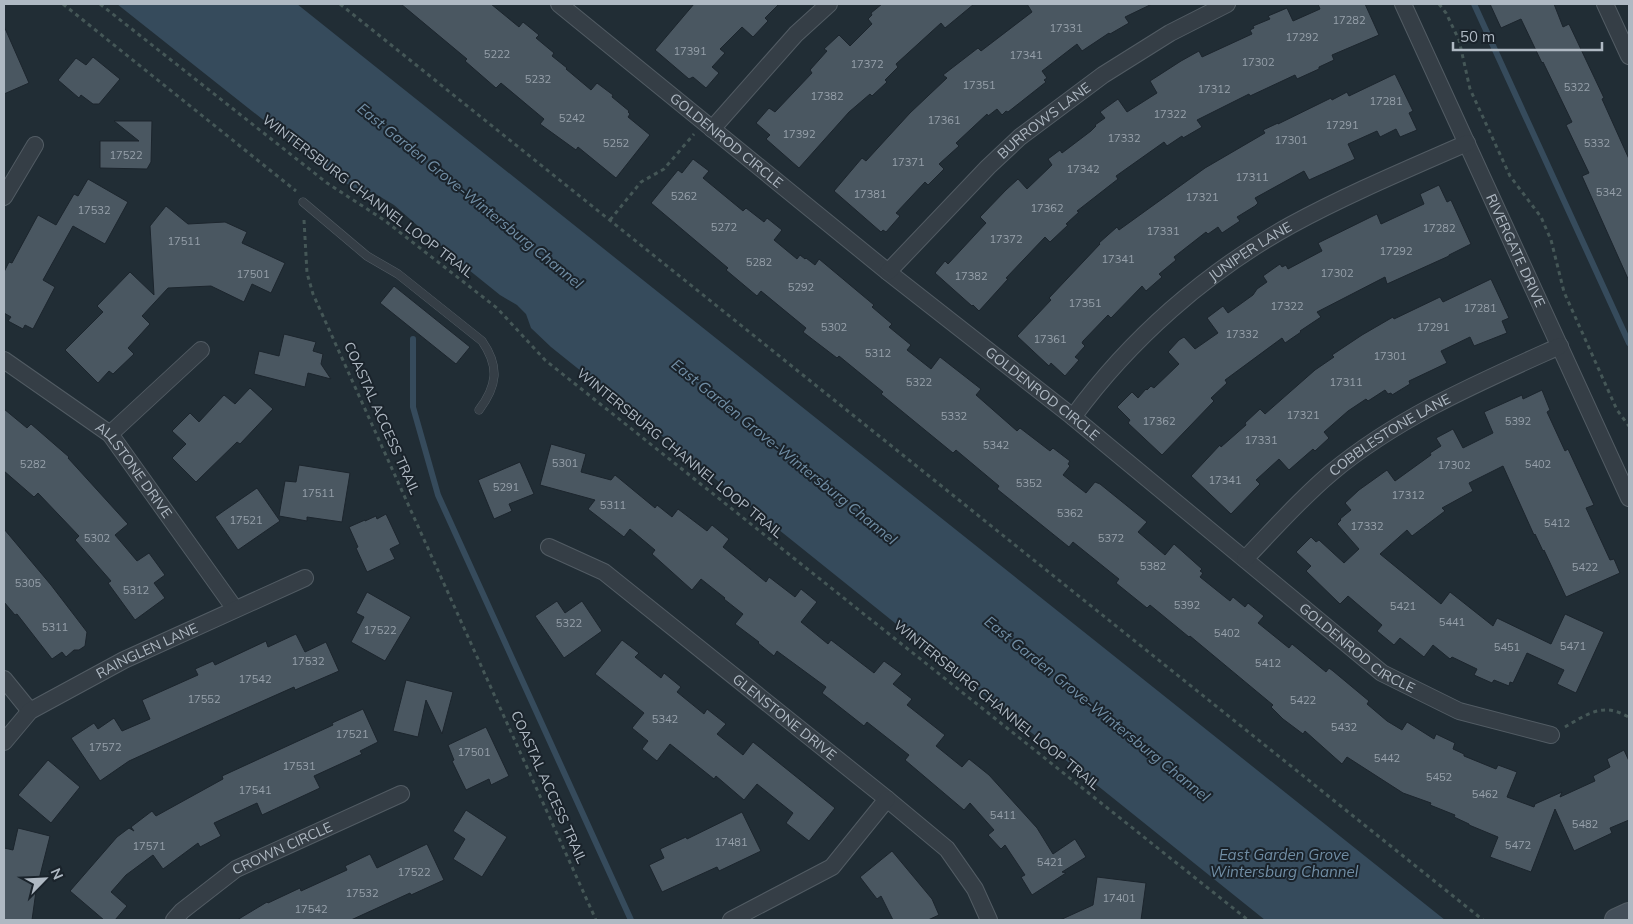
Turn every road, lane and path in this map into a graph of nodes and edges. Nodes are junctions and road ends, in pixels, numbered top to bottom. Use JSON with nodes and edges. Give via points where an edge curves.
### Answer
{"nodes":[{"id":1,"x":63,"y":4,"type":"edge"},
{"id":2,"x":100,"y":4,"type":"edge"},
{"id":3,"x":340,"y":4,"type":"edge"},
{"id":4,"x":559,"y":4,"type":"edge"},
{"id":5,"x":829,"y":4,"type":"edge"},
{"id":6,"x":1227,"y":4,"type":"edge"},
{"id":7,"x":1403,"y":4,"type":"edge"},
{"id":8,"x":1439,"y":4,"type":"edge"},
{"id":9,"x":1605,"y":4,"type":"edge"},
{"id":10,"x":1629,"y":56,"type":"edge"},
{"id":11,"x":708,"y":126,"type":"junction"},
{"id":12,"x":1467,"y":143,"type":"junction"},
{"id":13,"x":35,"y":145,"type":"dead end"},
{"id":14,"x":4,"y":197,"type":"edge"},
{"id":15,"x":303,"y":202,"type":"junction"},
{"id":16,"x":610,"y":220,"type":"junction"},
{"id":17,"x":888,"y":272,"type":"junction"},
{"id":18,"x":1560,"y":346,"type":"junction"},
{"id":19,"x":201,"y":350,"type":"dead end"},
{"id":20,"x":4,"y":360,"type":"edge"},
{"id":21,"x":479,"y":410,"type":"dead end"},
{"id":22,"x":1073,"y":417,"type":"junction"},
{"id":23,"x":1629,"y":426,"type":"edge"},
{"id":24,"x":110,"y":434,"type":"junction"},
{"id":25,"x":1629,"y":498,"type":"edge"},
{"id":26,"x":549,"y":548,"type":"dead end"},
{"id":27,"x":1245,"y":559,"type":"junction"},
{"id":28,"x":305,"y":578,"type":"dead end"},
{"id":29,"x":235,"y":609,"type":"junction"},
{"id":30,"x":4,"y":679,"type":"edge"},
{"id":31,"x":30,"y":711,"type":"junction"},
{"id":32,"x":1629,"y":717,"type":"edge"},
{"id":33,"x":1551,"y":735,"type":"joint"},
{"id":34,"x":4,"y":742,"type":"edge"},
{"id":35,"x":401,"y":794,"type":"dead end"},
{"id":36,"x":887,"y":799,"type":"junction"},
{"id":37,"x":1629,"y":914,"type":"edge"},
{"id":38,"x":174,"y":920,"type":"edge"},
{"id":39,"x":596,"y":920,"type":"edge"},
{"id":40,"x":731,"y":920,"type":"edge"},
{"id":41,"x":989,"y":920,"type":"edge"},
{"id":42,"x":1248,"y":920,"type":"edge"},
{"id":43,"x":1483,"y":920,"type":"edge"},
{"id":44,"x":1616,"y":920,"type":"edge"}],
"edges":[{"from":1,"to":15,"type":"path","via":[[298,193]]},
{"from":2,"to":42,"type":"path","name":"WINTERSBURG CHANNEL LOOP TRAIL","via":[[327,183],[384,220],[498,308],[546,360]]},
{"from":3,"to":16,"type":"path"},
{"from":4,"to":11,"type":"street","name":"GOLDENROD CIRCLE"},
{"from":5,"to":11,"type":"street"},
{"from":6,"to":17,"type":"street","name":"BURROWS LANE","via":[[1170,33],[1103,75],[1020,137]]},
{"from":7,"to":12,"type":"street","name":"RIVERGATE DRIVE"},
{"from":8,"to":23,"type":"path","via":[[1459,40],[1470,89],[1510,176],[1541,217],[1551,240],[1564,292],[1617,410]]},
{"from":9,"to":10,"type":"street"},
{"from":11,"to":16,"type":"path","via":[[664,169],[641,182]]},
{"from":11,"to":17,"type":"street","name":"GOLDENROD CIRCLE"},
{"from":12,"to":18,"type":"street","name":"RIVERGATE DRIVE"},
{"from":12,"to":22,"type":"street","name":"JUNIPER LANE","via":[[1345,198],[1250,250],[1170,310],[1095,388]]},
{"from":13,"to":14,"type":"street"},
{"from":15,"to":21,"type":"lane","via":[[367,256],[398,274],[482,341],[491,354],[494,383],[488,399]]},
{"from":15,"to":39,"type":"path","name":"COASTAL ACCESS TRAIL","via":[[307,273],[313,294]]},
{"from":16,"to":43,"type":"path"},
{"from":17,"to":22,"type":"street","name":"GOLDENROD CIRCLE"},
{"from":18,"to":25,"type":"street","name":"RIVERGATE DRIVE"},
{"from":18,"to":27,"type":"street","name":"COBBLESTONE LANE","via":[[1421,412],[1377,439],[1307,494]]},
{"from":19,"to":24,"type":"street"},
{"from":20,"to":24,"type":"street","name":"ALLSTONE DRIVE"},
{"from":22,"to":27,"type":"street","name":"GOLDENROD CIRCLE"},
{"from":24,"to":29,"type":"street","name":"ALLSTONE DRIVE"},
{"from":26,"to":36,"type":"street","name":"GLENSTONE DRIVE","via":[[604,572]]},
{"from":27,"to":33,"type":"street","name":"GOLDENROD CIRCLE","via":[[1382,673],[1459,711]]},
{"from":28,"to":29,"type":"street","name":"RAINGLEN LANE"},
{"from":29,"to":31,"type":"street","name":"RAINGLEN LANE","via":[[124,660]]},
{"from":30,"to":31,"type":"street"},
{"from":31,"to":34,"type":"street","name":"RAINGLEN LANE"},
{"from":32,"to":33,"type":"path","via":[[1601,710]]},
{"from":35,"to":38,"type":"street","name":"CROWN CIRCLE","via":[[236,869]]},
{"from":36,"to":40,"type":"street","via":[[832,867]]},
{"from":36,"to":41,"type":"street","name":"GLENSTONE DRIVE","via":[[947,849],[975,889]]},
{"from":37,"to":44,"type":"street"}]}
